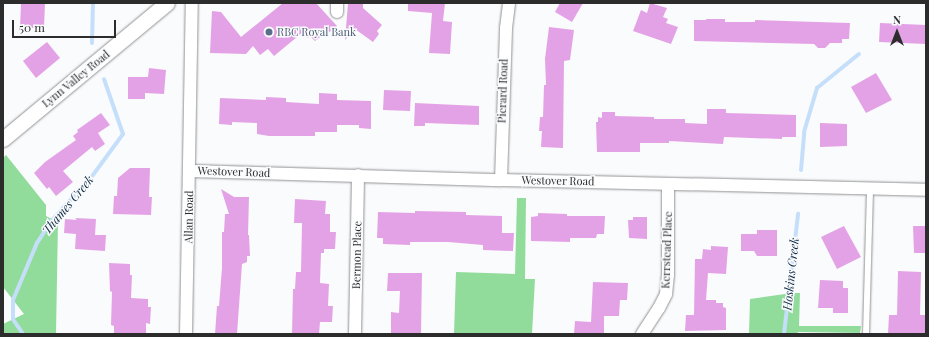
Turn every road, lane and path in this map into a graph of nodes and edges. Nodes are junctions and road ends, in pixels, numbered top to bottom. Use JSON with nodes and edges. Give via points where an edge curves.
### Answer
{"nodes":[{"id":1,"x":168,"y":3,"type":"edge"},
{"id":2,"x":192,"y":3,"type":"edge"},
{"id":3,"x":509,"y":3,"type":"edge"},
{"id":4,"x":6,"y":132,"type":"edge"},
{"id":5,"x":190,"y":170,"type":"junction"},
{"id":6,"x":358,"y":175,"type":"junction"},
{"id":7,"x":501,"y":180,"type":"junction"},
{"id":8,"x":668,"y":184,"type":"junction"},
{"id":9,"x":870,"y":189,"type":"junction"},
{"id":10,"x":926,"y":190,"type":"edge"},
{"id":11,"x":186,"y":334,"type":"edge"},
{"id":12,"x":355,"y":334,"type":"edge"},
{"id":13,"x":642,"y":334,"type":"edge"},
{"id":14,"x":866,"y":334,"type":"edge"}],
"edges":[{"from":1,"to":4,"type":"street","name":"Lynn Valley Road"},
{"from":2,"to":5,"type":"street","name":"Allan Road"},
{"from":3,"to":7,"type":"street","name":"Pierard Road"},
{"from":5,"to":6,"type":"street","name":"Westover Road"},
{"from":5,"to":11,"type":"street","name":"Allan Road"},
{"from":6,"to":7,"type":"street","name":"Westover Road"},
{"from":6,"to":12,"type":"street","name":"Bermon Place"},
{"from":7,"to":8,"type":"street","name":"Westover Road"},
{"from":8,"to":9,"type":"street","name":"Westover Road"},
{"from":8,"to":13,"type":"street","name":"Kerrstead Place","via":[[666,294]]},
{"from":9,"to":10,"type":"street","name":"Westover Road"},
{"from":9,"to":14,"type":"lane"}]}
